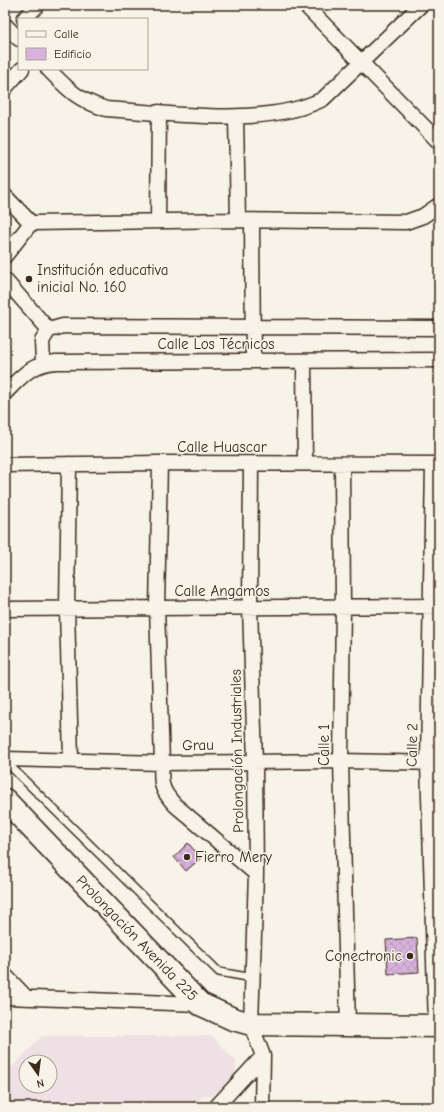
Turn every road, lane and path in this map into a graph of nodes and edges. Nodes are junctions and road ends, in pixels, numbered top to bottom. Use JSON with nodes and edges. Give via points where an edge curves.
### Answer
{"nodes":[{"id":1,"x":38,"y":5,"type":"edge"},
{"id":2,"x":305,"y":5,"type":"edge"},
{"id":3,"x":421,"y":5,"type":"edge"},
{"id":4,"x":25,"y":18,"type":"edge"},
{"id":5,"x":362,"y":62,"type":"junction"},
{"id":6,"x":21,"y":70,"type":"edge"},
{"id":7,"x":49,"y":70,"type":"edge"},
{"id":8,"x":5,"y":88,"type":"edge"},
{"id":9,"x":159,"y":112,"type":"junction"},
{"id":10,"x":236,"y":117,"type":"junction"},
{"id":11,"x":439,"y":142,"type":"edge"},
{"id":12,"x":5,"y":196,"type":"edge"},
{"id":13,"x":439,"y":206,"type":"edge"},
{"id":14,"x":238,"y":220,"type":"junction"},
{"id":15,"x":158,"y":221,"type":"junction"},
{"id":16,"x":252,"y":221,"type":"junction"},
{"id":17,"x":31,"y":223,"type":"junction"},
{"id":18,"x":5,"y":256,"type":"edge"},
{"id":19,"x":5,"y":280,"type":"edge"},
{"id":20,"x":253,"y":326,"type":"junction"},
{"id":21,"x":439,"y":328,"type":"edge"},
{"id":22,"x":49,"y":330,"type":"junction"},
{"id":23,"x":253,"y":360,"type":"junction"},
{"id":24,"x":439,"y":360,"type":"edge"},
{"id":25,"x":304,"y":361,"type":"junction"},
{"id":26,"x":43,"y":363,"type":"junction"},
{"id":27,"x":5,"y":393,"type":"edge"},
{"id":28,"x":160,"y":463,"type":"junction"},
{"id":29,"x":305,"y":463,"type":"junction"},
{"id":30,"x":69,"y":464,"type":"junction"},
{"id":31,"x":342,"y":464,"type":"junction"},
{"id":32,"x":436,"y":464,"type":"edge"},
{"id":33,"x":5,"y":465,"type":"edge"},
{"id":34,"x":251,"y":465,"type":"junction"},
{"id":35,"x":435,"y":606,"type":"edge"},
{"id":36,"x":343,"y":607,"type":"junction"},
{"id":37,"x":157,"y":608,"type":"junction"},
{"id":38,"x":250,"y":608,"type":"junction"},
{"id":39,"x":5,"y":609,"type":"edge"},
{"id":40,"x":67,"y":609,"type":"junction"},
{"id":41,"x":5,"y":760,"type":"edge"},
{"id":42,"x":71,"y":760,"type":"junction"},
{"id":43,"x":341,"y":761,"type":"junction"},
{"id":44,"x":255,"y":762,"type":"junction"},
{"id":45,"x":162,"y":763,"type":"junction"},
{"id":46,"x":433,"y":763,"type":"edge"},
{"id":47,"x":5,"y":800,"type":"edge"},
{"id":48,"x":256,"y":874,"type":"junction"},
{"id":49,"x":5,"y":975,"type":"edge"},
{"id":50,"x":253,"y":978,"type":"junction"},
{"id":51,"x":5,"y":997,"type":"edge"},
{"id":52,"x":26,"y":997,"type":"junction"},
{"id":53,"x":200,"y":1004,"type":"junction"},
{"id":54,"x":251,"y":1024,"type":"junction"},
{"id":55,"x":348,"y":1026,"type":"junction"},
{"id":56,"x":437,"y":1026,"type":"edge"},
{"id":57,"x":263,"y":1056,"type":"junction"},
{"id":58,"x":216,"y":1107,"type":"edge"},
{"id":59,"x":262,"y":1107,"type":"edge"}],
"edges":[{"from":1,"to":4,"type":"street"},
{"from":2,"to":5,"type":"street"},
{"from":3,"to":5,"type":"street"},
{"from":5,"to":10,"type":"street","via":[[322,99],[308,107],[294,111]]},
{"from":5,"to":11,"type":"street"},
{"from":6,"to":8,"type":"street"},
{"from":7,"to":9,"type":"street","via":[[86,103],[106,109]]},
{"from":9,"to":10,"type":"street"},
{"from":9,"to":15,"type":"street"},
{"from":10,"to":14,"type":"street"},
{"from":12,"to":17,"type":"street"},
{"from":13,"to":16,"type":"street","via":[[423,216],[406,222]]},
{"from":14,"to":15,"type":"street"},
{"from":14,"to":16,"type":"street"},
{"from":15,"to":17,"type":"street"},
{"from":16,"to":20,"type":"street"},
{"from":17,"to":18,"type":"street"},
{"from":19,"to":22,"type":"street"},
{"from":20,"to":21,"type":"street"},
{"from":20,"to":22,"type":"street","via":[[63,326]]},
{"from":20,"to":23,"type":"street"},
{"from":22,"to":26,"type":"street","via":[[42,341]]},
{"from":23,"to":25,"type":"street","name":"Calle Los Técnicos"},
{"from":23,"to":26,"type":"street","name":"Calle Los Técnicos"},
{"from":24,"to":25,"type":"street","name":"Calle Los Técnicos"},
{"from":25,"to":29,"type":"street"},
{"from":26,"to":27,"type":"street","name":"Calle Los Técnicos","via":[[26,372]]},
{"from":28,"to":30,"type":"street","name":"Calle Huascar"},
{"from":28,"to":34,"type":"street","name":"Calle Huascar"},
{"from":28,"to":37,"type":"street"},
{"from":29,"to":31,"type":"street","name":"Calle Huascar"},
{"from":29,"to":34,"type":"street","name":"Calle Huascar"},
{"from":30,"to":33,"type":"street","name":"Calle Huascar"},
{"from":30,"to":40,"type":"street"},
{"from":31,"to":32,"type":"street","name":"Calle Huascar"},
{"from":31,"to":36,"type":"street","name":"Calle 1"},
{"from":32,"to":35,"type":"street","name":"Calle 2"},
{"from":34,"to":38,"type":"street","name":"Prolongación Industriales"},
{"from":35,"to":36,"type":"street","name":"Calle Angamos"},
{"from":35,"to":46,"type":"street","name":"Calle 2"},
{"from":36,"to":38,"type":"street","name":"Calle Angamos"},
{"from":36,"to":43,"type":"street","name":"Calle 1"},
{"from":37,"to":38,"type":"street","name":"Calle Angamos"},
{"from":37,"to":40,"type":"street","name":"Calle Angamos"},
{"from":37,"to":45,"type":"street"},
{"from":38,"to":44,"type":"street","name":"Prolongación Industriales"},
{"from":39,"to":40,"type":"street","name":"Calle Angamos"},
{"from":40,"to":42,"type":"street"},
{"from":41,"to":42,"type":"street","name":"Grau"},
{"from":41,"to":50,"type":"lane","via":[[219,972]]},
{"from":42,"to":45,"type":"street","name":"Grau"},
{"from":43,"to":44,"type":"street","name":"Grau"},
{"from":43,"to":46,"type":"street","name":"Grau"},
{"from":43,"to":55,"type":"street","name":"Calle 1"},
{"from":44,"to":45,"type":"street","name":"Grau"},
{"from":44,"to":48,"type":"street","name":"Prolongación Industriales"},
{"from":45,"to":48,"type":"street","via":[[161,779],[164,794]]},
{"from":46,"to":56,"type":"street","name":"Calle 2"},
{"from":47,"to":53,"type":"main road","name":"Prolongación Avenida 225"},
{"from":48,"to":50,"type":"street","name":"Prolongación Industriales"},
{"from":49,"to":52,"type":"street"},
{"from":50,"to":54,"type":"street","name":"Prolongación Industriales"},
{"from":51,"to":52,"type":"street"},
{"from":52,"to":53,"type":"street"},
{"from":53,"to":54,"type":"main road","name":"Prolongación Avenida 225"},
{"from":54,"to":55,"type":"main road","name":"Prolongación Avenida 225"},
{"from":54,"to":57,"type":"street","name":"Prolongación Industriales"},
{"from":55,"to":56,"type":"main road","name":"Prolongación Avenida 225"},
{"from":57,"to":58,"type":"street"},
{"from":57,"to":59,"type":"street","name":"Prolongación Industriales"}]}
